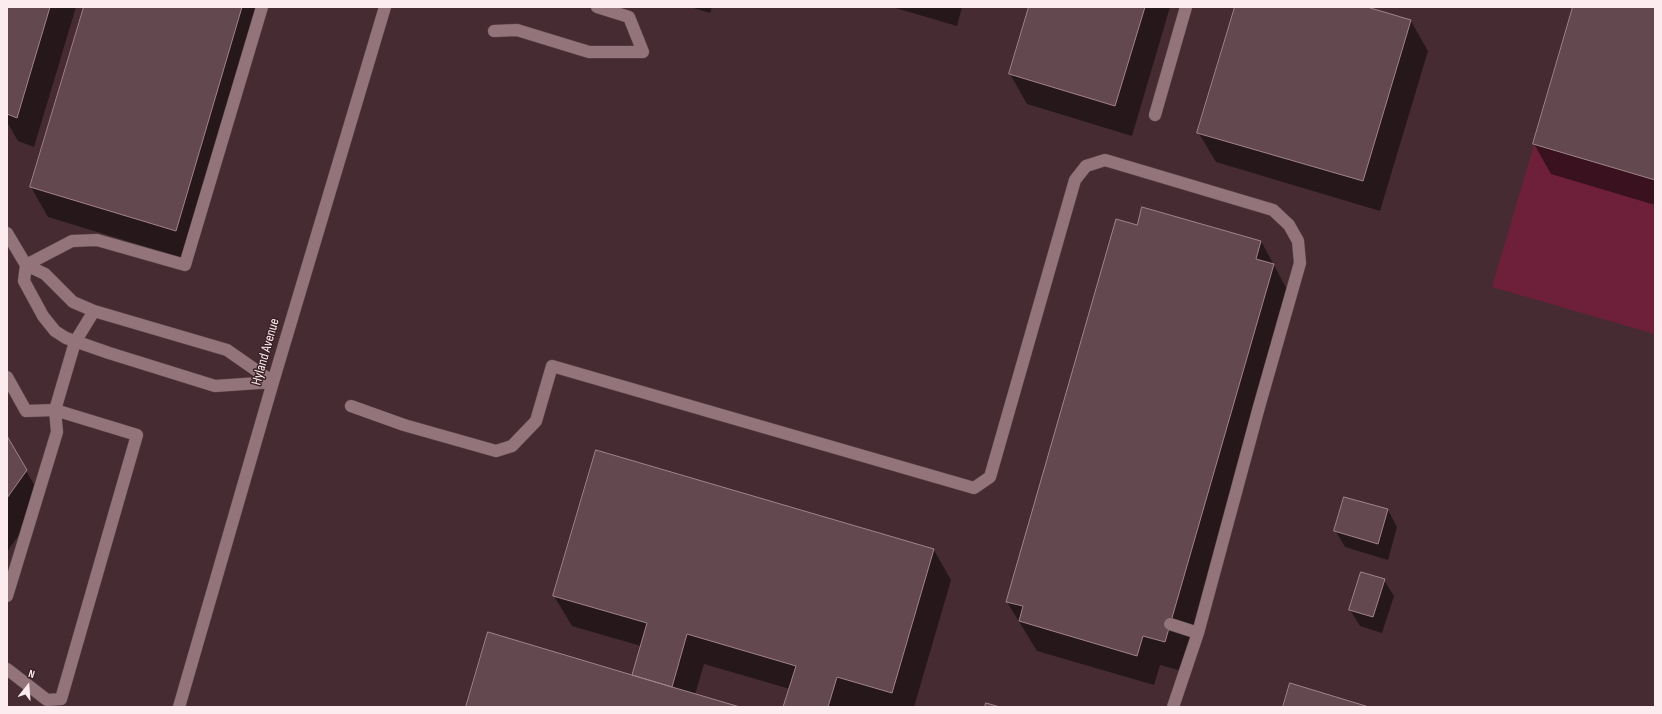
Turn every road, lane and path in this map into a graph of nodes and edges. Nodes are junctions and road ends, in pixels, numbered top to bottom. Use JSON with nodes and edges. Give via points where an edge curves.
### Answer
{"nodes":[{"id":1,"x":262,"y":7,"type":"edge"},
{"id":2,"x":385,"y":7,"type":"edge"},
{"id":3,"x":597,"y":7,"type":"edge"},
{"id":4,"x":1186,"y":7,"type":"edge"},
{"id":5,"x":494,"y":31,"type":"dead end"},
{"id":6,"x":1155,"y":115,"type":"dead end"},
{"id":7,"x":7,"y":233,"type":"edge"},
{"id":8,"x":26,"y":265,"type":"junction"},
{"id":9,"x":94,"y":311,"type":"junction"},
{"id":10,"x":75,"y":342,"type":"junction"},
{"id":11,"x":7,"y":377,"type":"edge"},
{"id":12,"x":273,"y":382,"type":"junction"},
{"id":13,"x":351,"y":406,"type":"dead end"},
{"id":14,"x":55,"y":410,"type":"junction"},
{"id":15,"x":7,"y":596,"type":"edge"},
{"id":16,"x":1170,"y":624,"type":"dead end"},
{"id":17,"x":1198,"y":633,"type":"junction"},
{"id":18,"x":7,"y":669,"type":"edge"},
{"id":19,"x":178,"y":707,"type":"edge"},
{"id":20,"x":1173,"y":707,"type":"edge"}],
"edges":[{"from":1,"to":8,"type":"street","via":[[185,265],[97,240],[72,241]]},
{"from":2,"to":12,"type":"street","name":"Hyland Avenue"},
{"from":3,"to":5,"type":"street","via":[[629,17],[643,52],[589,52],[518,30]]},
{"from":4,"to":6,"type":"street"},
{"from":7,"to":8,"type":"street"},
{"from":8,"to":9,"type":"street","via":[[45,274],[73,302]]},
{"from":8,"to":10,"type":"street","via":[[24,281],[43,316],[55,331]]},
{"from":9,"to":10,"type":"street"},
{"from":9,"to":12,"type":"street","via":[[227,350]]},
{"from":10,"to":12,"type":"street","via":[[215,386]]},
{"from":10,"to":14,"type":"street"},
{"from":11,"to":14,"type":"street","via":[[26,411]]},
{"from":12,"to":19,"type":"street","name":"Hyland Avenue"},
{"from":13,"to":17,"type":"street","via":[[404,425],[496,451],[512,446],[536,420],[552,366],[974,488],[990,477],[1075,180],[1086,166],[1105,160],[1273,210],[1289,225],[1298,241],[1300,263]]},
{"from":14,"to":15,"type":"street","via":[[57,432]]},
{"from":14,"to":18,"type":"street","via":[[137,435],[61,698],[47,700]]},
{"from":16,"to":17,"type":"street"},
{"from":17,"to":20,"type":"street"}]}
